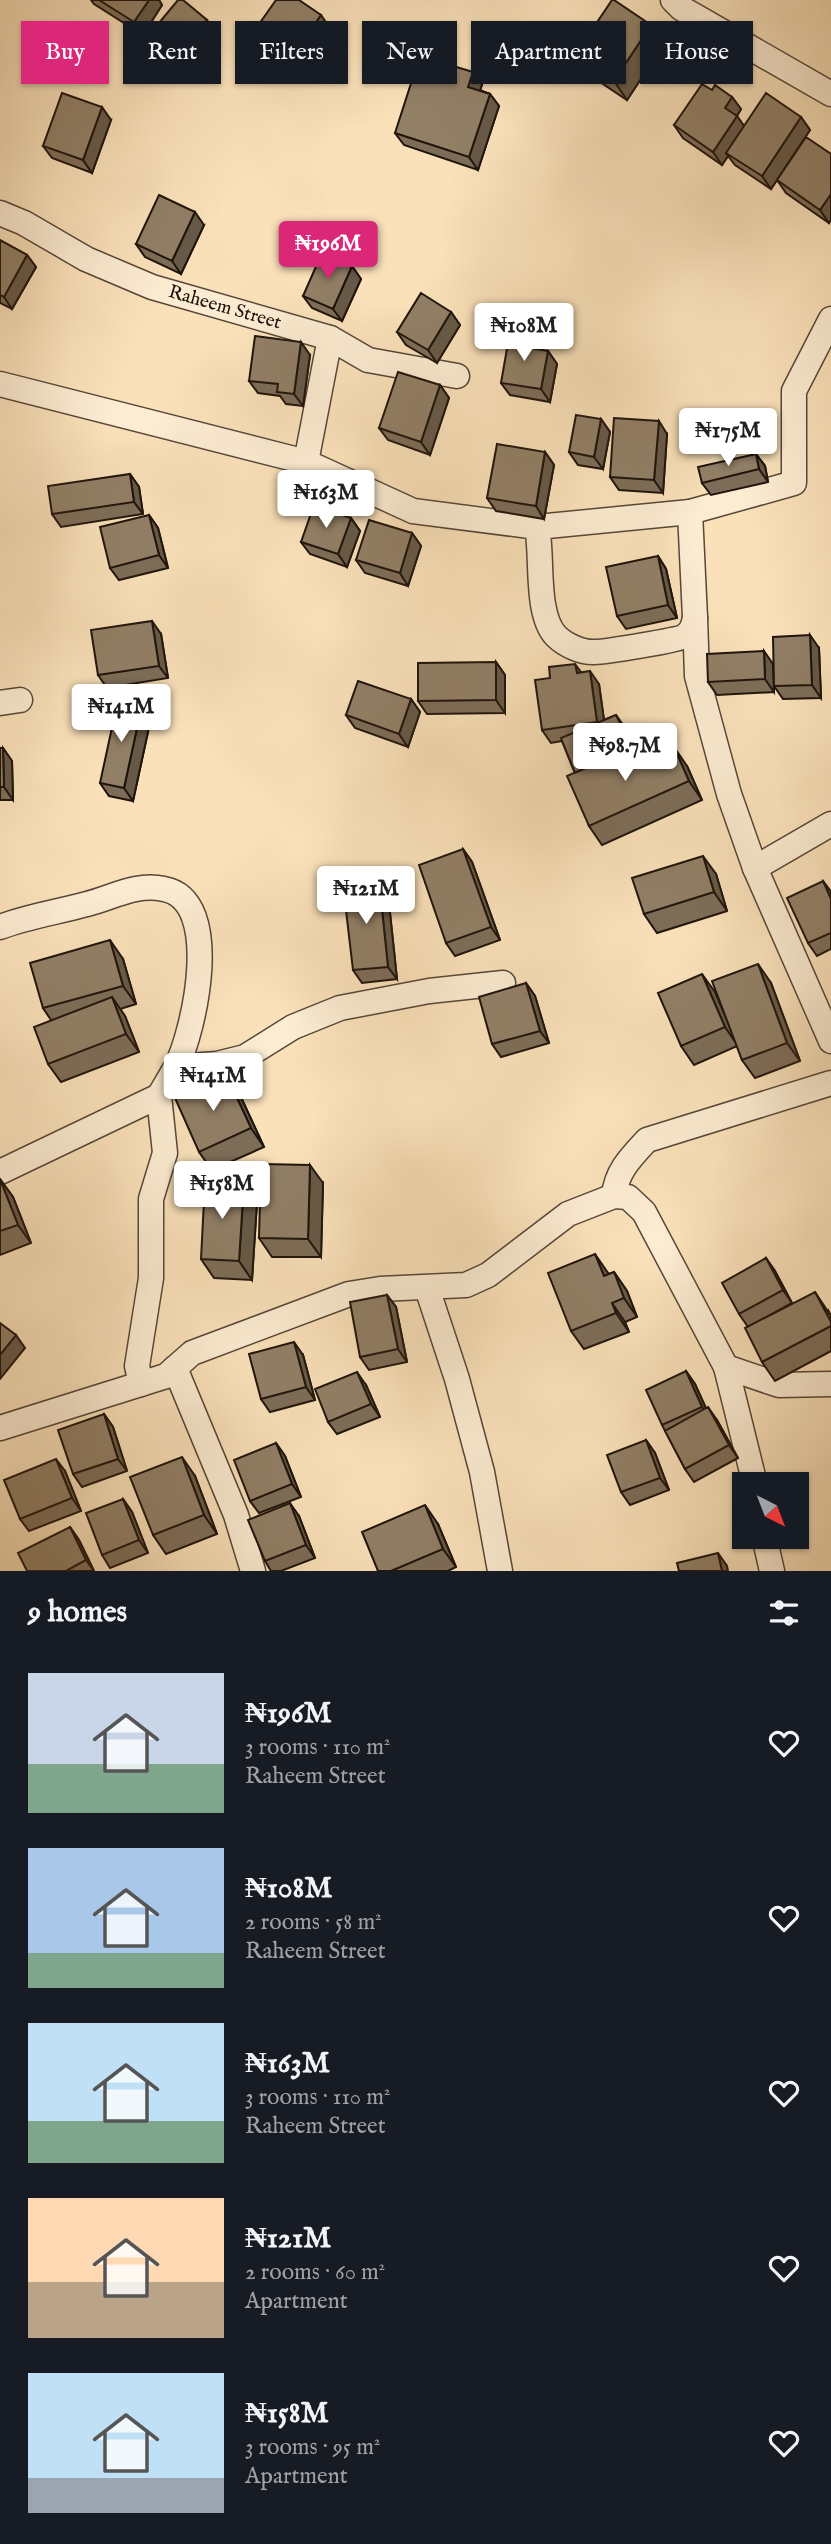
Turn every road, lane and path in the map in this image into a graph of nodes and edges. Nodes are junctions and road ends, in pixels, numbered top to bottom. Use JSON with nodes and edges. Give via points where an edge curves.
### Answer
{"nodes":[{"id":1,"x":673,"y":0,"type":"edge"},
{"id":2,"x":831,"y":94,"type":"edge"},
{"id":3,"x":0,"y":213,"type":"edge"},
{"id":4,"x":831,"y":319,"type":"edge"},
{"id":5,"x":330,"y":338,"type":"junction"},
{"id":6,"x":457,"y":376,"type":"dead end"},
{"id":7,"x":0,"y":384,"type":"edge"},
{"id":8,"x":306,"y":462,"type":"junction"},
{"id":9,"x":690,"y":512,"type":"junction"},
{"id":10,"x":537,"y":527,"type":"junction"},
{"id":11,"x":695,"y":618,"type":"junction"},
{"id":12,"x":831,"y":824,"type":"edge"},
{"id":13,"x":755,"y":868,"type":"junction"},
{"id":14,"x":0,"y":926,"type":"edge"},
{"id":15,"x":503,"y":983,"type":"dead end"},
{"id":16,"x":831,"y":1041,"type":"edge"},
{"id":17,"x":176,"y":1067,"type":"junction"},
{"id":18,"x":831,"y":1083,"type":"edge"},
{"id":19,"x":159,"y":1096,"type":"junction"},
{"id":20,"x":0,"y":1172,"type":"edge"},
{"id":21,"x":614,"y":1196,"type":"junction"},
{"id":22,"x":427,"y":1288,"type":"junction"},
{"id":23,"x":726,"y":1367,"type":"junction"},
{"id":24,"x":175,"y":1368,"type":"junction"},
{"id":25,"x":141,"y":1384,"type":"junction"},
{"id":26,"x":831,"y":1384,"type":"edge"},
{"id":27,"x":0,"y":1428,"type":"edge"},
{"id":28,"x":752,"y":1472,"type":"edge"},
{"id":29,"x":767,"y":1549,"type":"edge"},
{"id":30,"x":253,"y":1571,"type":"edge"},
{"id":31,"x":500,"y":1571,"type":"edge"},
{"id":32,"x":772,"y":1571,"type":"edge"}],
"edges":[{"from":1,"to":2,"type":"street"},
{"from":3,"to":5,"type":"street","name":"Raheem Street","via":[[86,259],[152,287]]},
{"from":4,"to":9,"type":"street","via":[[794,391],[794,483]]},
{"from":5,"to":6,"type":"street","name":"Raheem Street","via":[[368,360]]},
{"from":5,"to":8,"type":"street"},
{"from":7,"to":8,"type":"street"},
{"from":8,"to":10,"type":"street","via":[[413,511]]},
{"from":9,"to":10,"type":"street"},
{"from":9,"to":11,"type":"street"},
{"from":10,"to":11,"type":"street","via":[[544,618],[556,636],[572,648],[594,652],[674,640],[692,630]]},
{"from":11,"to":13,"type":"street","via":[[697,676]]},
{"from":12,"to":13,"type":"street"},
{"from":13,"to":16,"type":"street"},
{"from":14,"to":17,"type":"street","via":[[143,886],[168,889],[186,903],[201,943],[190,1029]]},
{"from":15,"to":17,"type":"street","via":[[340,1008],[293,1027],[245,1057]]},
{"from":17,"to":19,"type":"street"},
{"from":18,"to":21,"type":"street","via":[[647,1140],[625,1164]]},
{"from":19,"to":20,"type":"street"},
{"from":19,"to":25,"type":"street","via":[[165,1153],[151,1199],[151,1278],[137,1366]]},
{"from":21,"to":22,"type":"street","via":[[568,1214],[488,1275],[466,1285]]},
{"from":21,"to":23,"type":"street","via":[[628,1198],[644,1212]]},
{"from":22,"to":24,"type":"street","via":[[349,1294],[192,1353]]},
{"from":22,"to":31,"type":"street","via":[[482,1472]]},
{"from":23,"to":26,"type":"street","via":[[779,1385]]},
{"from":23,"to":28,"type":"street"},
{"from":24,"to":25,"type":"street"},
{"from":24,"to":30,"type":"street","via":[[236,1515]]},
{"from":25,"to":27,"type":"street"},
{"from":29,"to":32,"type":"street"}]}
